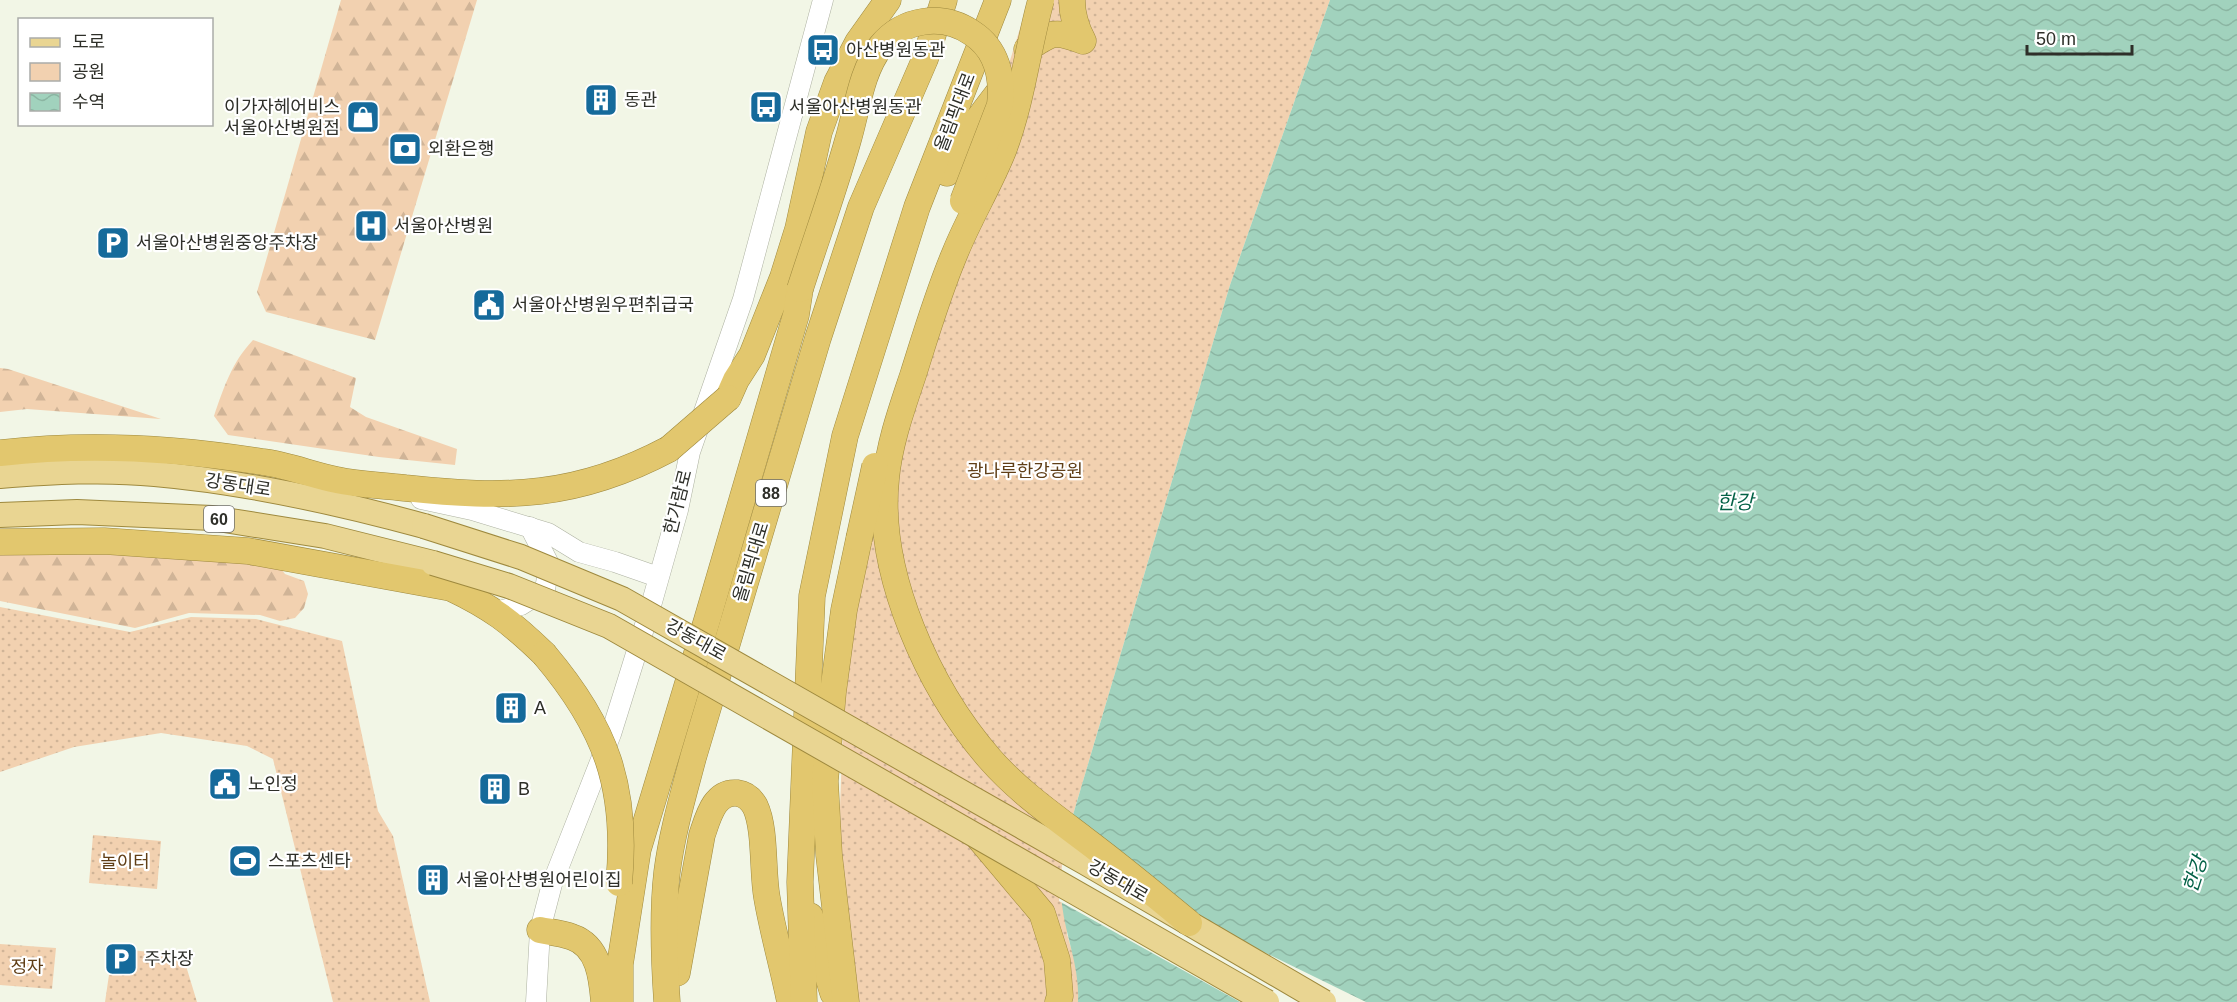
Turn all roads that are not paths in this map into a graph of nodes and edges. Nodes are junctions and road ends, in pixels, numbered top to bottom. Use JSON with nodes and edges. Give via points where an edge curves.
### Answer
{"nodes":[{"id":1,"x":823,"y":0,"type":"edge"},
{"id":2,"x":888,"y":0,"type":"edge"},
{"id":3,"x":944,"y":0,"type":"edge"},
{"id":4,"x":998,"y":0,"type":"edge"},
{"id":5,"x":1041,"y":0,"type":"edge"},
{"id":6,"x":1050,"y":0,"type":"edge"},
{"id":7,"x":1072,"y":0,"type":"edge"},
{"id":8,"x":1027,"y":49,"type":"junction"},
{"id":9,"x":800,"y":289,"type":"junction"},
{"id":10,"x":864,"y":376,"type":"junction"},
{"id":11,"x":728,"y":398,"type":"junction"},
{"id":12,"x":905,"y":399,"type":"junction"},
{"id":13,"x":0,"y":453,"type":"edge"},
{"id":14,"x":0,"y":477,"type":"edge"},
{"id":15,"x":872,"y":477,"type":"junction"},
{"id":16,"x":340,"y":480,"type":"junction"},
{"id":17,"x":0,"y":515,"type":"edge"},
{"id":18,"x":530,"y":528,"type":"junction"},
{"id":19,"x":0,"y":542,"type":"edge"},
{"id":20,"x":579,"y":552,"type":"junction"},
{"id":21,"x":549,"y":564,"type":"junction"},
{"id":22,"x":658,"y":577,"type":"junction"},
{"id":23,"x":496,"y":612,"type":"junction"},
{"id":24,"x":979,"y":837,"type":"junction"},
{"id":25,"x":800,"y":882,"type":"junction"},
{"id":26,"x":1189,"y":923,"type":"junction"},
{"id":27,"x":540,"y":930,"type":"junction"},
{"id":28,"x":620,"y":964,"type":"junction"},
{"id":29,"x":536,"y":1002,"type":"edge"},
{"id":30,"x":604,"y":1002,"type":"edge"},
{"id":31,"x":620,"y":1002,"type":"edge"},
{"id":32,"x":667,"y":1002,"type":"edge"},
{"id":33,"x":673,"y":1002,"type":"edge"},
{"id":34,"x":790,"y":1002,"type":"edge"},
{"id":35,"x":804,"y":1002,"type":"edge"},
{"id":36,"x":836,"y":1002,"type":"edge"},
{"id":37,"x":846,"y":1002,"type":"edge"},
{"id":38,"x":1058,"y":1002,"type":"edge"},
{"id":39,"x":1267,"y":1002,"type":"edge"},
{"id":40,"x":1324,"y":1002,"type":"edge"}],
"edges":[{"from":1,"to":22,"type":"street","name":"한가람로","via":[[743,299],[690,452]]},
{"from":2,"to":11,"type":"highway","via":[[858,42],[837,82],[819,132],[783,277],[752,355]]},
{"from":3,"to":32,"type":"highway","name":"올림픽대로","number":"88","via":[[925,59],[861,207],[693,758],[675,828],[664,906]]},
{"from":4,"to":10,"type":"highway","name":"올림픽대로","via":[[917,207]]},
{"from":5,"to":12,"type":"highway","bridge":true,"via":[[1012,127],[955,253]]},
{"from":6,"to":8,"type":"highway"},
{"from":7,"to":8,"type":"highway","via":[[1083,41],[1050,33]]},
{"from":8,"to":10,"type":"highway","via":[[957,150],[930,216],[906,294]]},
{"from":9,"to":11,"type":"highway","via":[[751,380]]},
{"from":9,"to":15,"type":"highway","bridge":true,"via":[[874,57],[891,36],[915,23],[952,22],[976,35],[994,58],[1001,79],[1000,105],[898,389]]},
{"from":9,"to":28,"type":"highway","via":[[796,315],[711,609],[638,849]]},
{"from":10,"to":25,"type":"highway","name":"올림픽대로","via":[[845,436],[812,596]]},
{"from":11,"to":16,"type":"highway","bridge":true,"via":[[669,449],[602,479],[528,493],[479,495]]},
{"from":12,"to":15,"type":"highway","bridge":true},
{"from":12,"to":26,"type":"highway","bridge":true,"via":[[886,479],[888,539],[908,618],[931,674],[966,730],[1020,790]]},
{"from":13,"to":16,"type":"highway","via":[[108,449],[186,453],[264,462]]},
{"from":14,"to":26,"type":"main road","name":"강동대로","number":"60","bridge":true,"via":[[66,471],[153,473],[246,484],[361,509],[521,557],[622,599]]},
{"from":15,"to":37,"type":"highway","bridge":true,"via":[[839,645],[825,781],[829,855]]},
{"from":16,"to":18,"type":"street","via":[[472,510]]},
{"from":17,"to":24,"type":"main road","name":"강동대로","number":"60","bridge":true,"via":[[77,512],[212,518],[326,536],[433,562],[509,586],[609,626]]},
{"from":18,"to":20,"type":"street","via":[[548,533]]},
{"from":18,"to":21,"type":"street"},
{"from":19,"to":23,"type":"highway","via":[[104,541],[248,551],[451,588]]},
{"from":20,"to":21,"type":"street"},
{"from":20,"to":22,"type":"street"},
{"from":21,"to":23,"type":"street","via":[[544,590],[521,605]]},
{"from":22,"to":27,"type":"street","name":"한가람로","via":[[611,734],[552,884]]},
{"from":23,"to":28,"type":"highway","bridge":true,"via":[[544,654],[578,698],[604,746],[621,825],[617,908]]},
{"from":24,"to":38,"type":"highway","via":[[1042,914],[1057,960]]},
{"from":24,"to":39,"type":"main road","name":"강동대로","bridge":true},
{"from":25,"to":35,"type":"highway","name":"올림픽대로"},
{"from":25,"to":36,"type":"highway"},
{"from":26,"to":40,"type":"main road","name":"강동대로","bridge":true},
{"from":27,"to":29,"type":"street","name":"한가람로"},
{"from":27,"to":30,"type":"highway","via":[[574,937],[585,945],[598,965]]},
{"from":28,"to":31,"type":"highway"},
{"from":33,"to":34,"type":"highway","via":[[702,835],[720,798],[735,793],[751,800],[760,822],[767,897]]}]}
